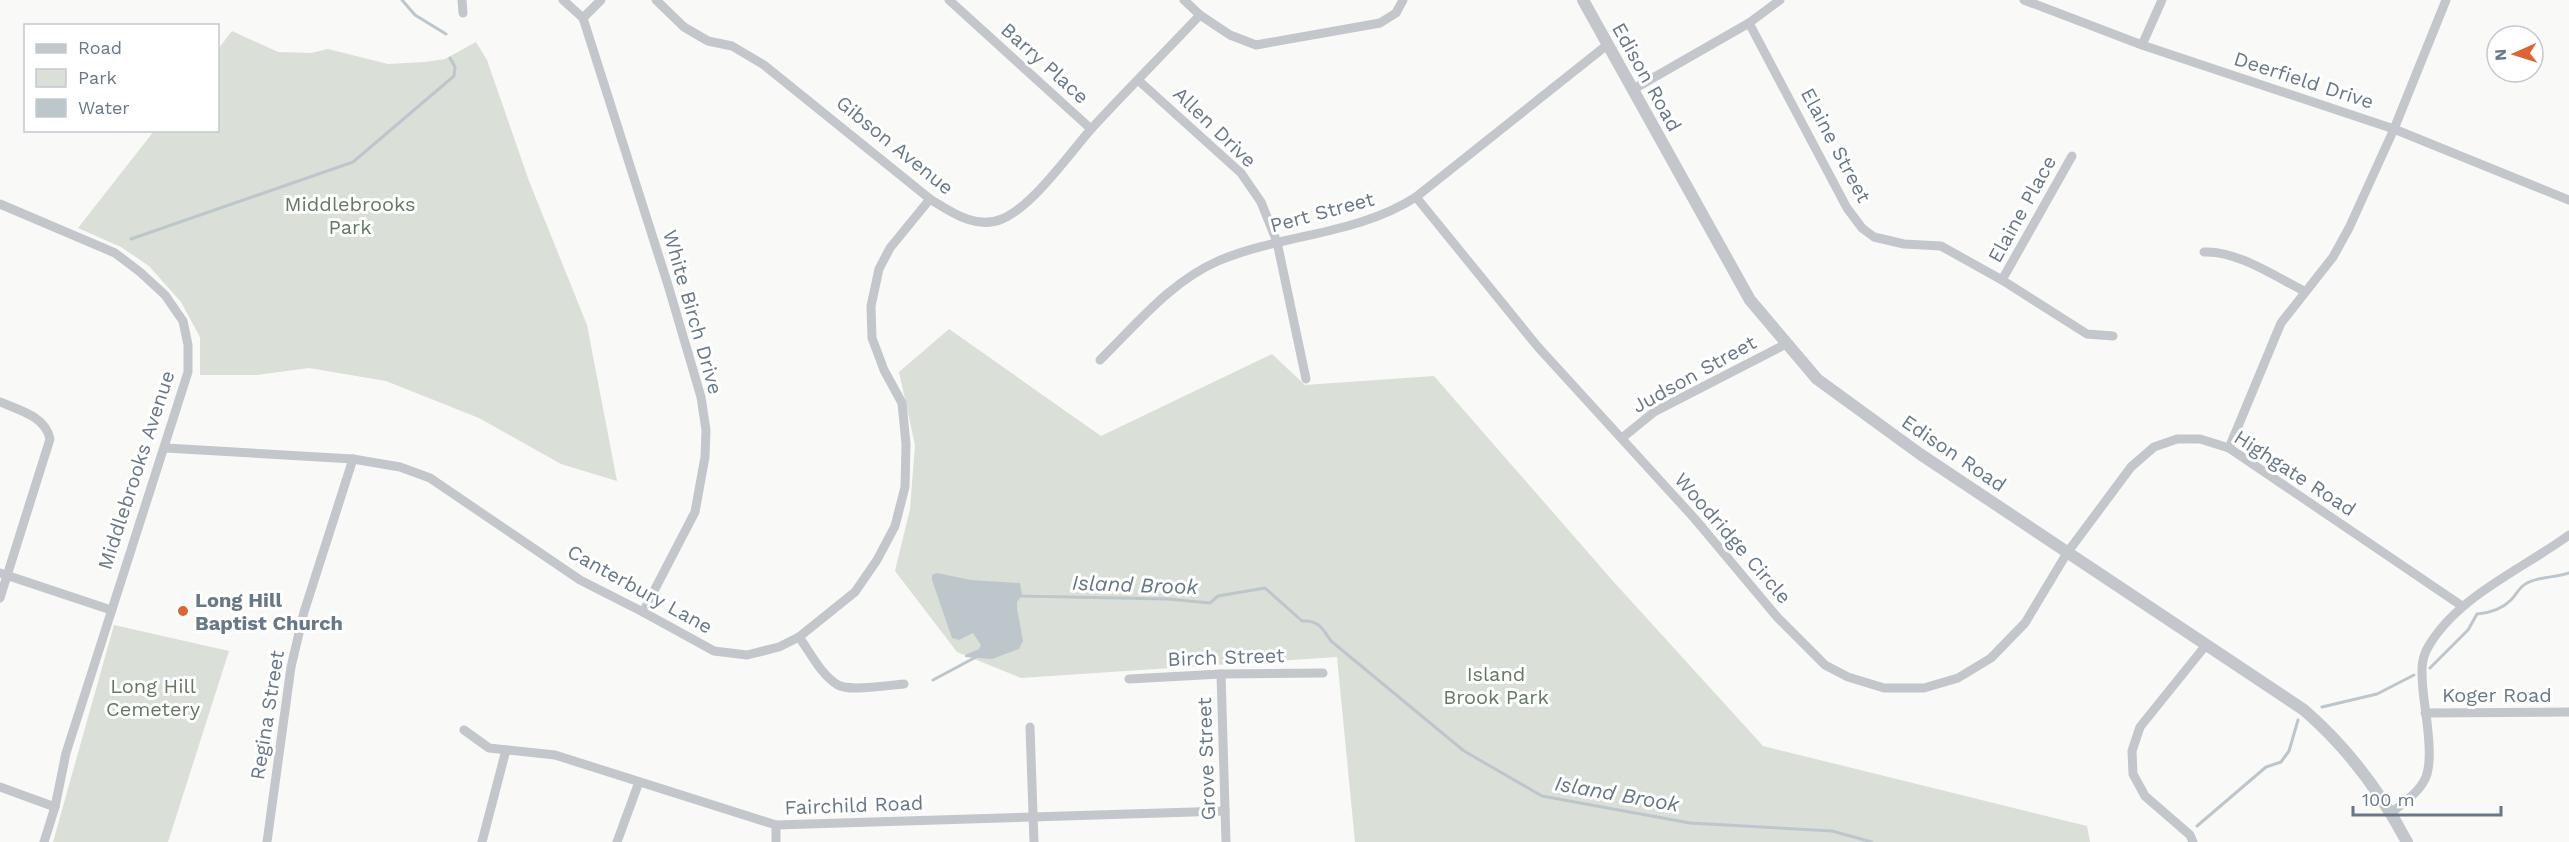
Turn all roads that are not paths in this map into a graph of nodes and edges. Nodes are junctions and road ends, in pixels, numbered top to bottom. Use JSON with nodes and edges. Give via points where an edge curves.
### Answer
{"nodes":[{"id":1,"x":462,"y":0,"type":"edge"},
{"id":2,"x":563,"y":0,"type":"edge"},
{"id":3,"x":601,"y":0,"type":"edge"},
{"id":4,"x":656,"y":0,"type":"edge"},
{"id":5,"x":949,"y":0,"type":"edge"},
{"id":6,"x":1184,"y":0,"type":"edge"},
{"id":7,"x":1403,"y":0,"type":"edge"},
{"id":8,"x":1583,"y":0,"type":"edge"},
{"id":9,"x":1780,"y":0,"type":"edge"},
{"id":10,"x":2024,"y":0,"type":"edge"},
{"id":11,"x":2162,"y":0,"type":"edge"},
{"id":12,"x":2446,"y":0,"type":"edge"},
{"id":13,"x":463,"y":13,"type":"dead end"},
{"id":14,"x":1200,"y":15,"type":"junction"},
{"id":15,"x":583,"y":18,"type":"junction"},
{"id":16,"x":1749,"y":23,"type":"junction"},
{"id":17,"x":1607,"y":45,"type":"junction"},
{"id":18,"x":2142,"y":45,"type":"junction"},
{"id":19,"x":1138,"y":80,"type":"junction"},
{"id":20,"x":1632,"y":90,"type":"junction"},
{"id":21,"x":1091,"y":129,"type":"junction"},
{"id":22,"x":2394,"y":129,"type":"junction"},
{"id":23,"x":2072,"y":156,"type":"dead end"},
{"id":24,"x":1416,"y":197,"type":"junction"},
{"id":25,"x":930,"y":200,"type":"junction"},
{"id":26,"x":2569,"y":200,"type":"edge"},
{"id":27,"x":0,"y":204,"type":"edge"},
{"id":28,"x":1277,"y":242,"type":"junction"},
{"id":29,"x":2204,"y":252,"type":"dead end"},
{"id":30,"x":2002,"y":280,"type":"junction"},
{"id":31,"x":2304,"y":291,"type":"junction"},
{"id":32,"x":2113,"y":336,"type":"dead end"},
{"id":33,"x":1786,"y":344,"type":"junction"},
{"id":34,"x":1100,"y":360,"type":"dead end"},
{"id":35,"x":1306,"y":379,"type":"dead end"},
{"id":36,"x":0,"y":402,"type":"edge"},
{"id":37,"x":1622,"y":438,"type":"junction"},
{"id":38,"x":166,"y":448,"type":"junction"},
{"id":39,"x":2229,"y":448,"type":"junction"},
{"id":40,"x":353,"y":459,"type":"junction"},
{"id":41,"x":2569,"y":535,"type":"edge"},
{"id":42,"x":2067,"y":553,"type":"junction"},
{"id":43,"x":4,"y":574,"type":"edge"},
{"id":44,"x":0,"y":598,"type":"edge"},
{"id":45,"x":2462,"y":606,"type":"junction"},
{"id":46,"x":111,"y":610,"type":"junction"},
{"id":47,"x":643,"y":612,"type":"junction"},
{"id":48,"x":799,"y":637,"type":"junction"},
{"id":49,"x":2206,"y":645,"type":"junction"},
{"id":50,"x":1323,"y":673,"type":"dead end"},
{"id":51,"x":1221,"y":674,"type":"junction"},
{"id":52,"x":1129,"y":679,"type":"dead end"},
{"id":53,"x":904,"y":684,"type":"dead end"},
{"id":54,"x":2569,"y":712,"type":"edge"},
{"id":55,"x":2425,"y":713,"type":"junction"},
{"id":56,"x":1030,"y":727,"type":"dead end"},
{"id":57,"x":464,"y":730,"type":"dead end"},
{"id":58,"x":506,"y":750,"type":"junction"},
{"id":59,"x":639,"y":782,"type":"junction"},
{"id":60,"x":0,"y":787,"type":"edge"},
{"id":61,"x":55,"y":807,"type":"junction"},
{"id":62,"x":1225,"y":811,"type":"junction"},
{"id":63,"x":2391,"y":813,"type":"junction"},
{"id":64,"x":1034,"y":817,"type":"junction"},
{"id":65,"x":776,"y":825,"type":"junction"},
{"id":66,"x":44,"y":842,"type":"edge"},
{"id":67,"x":267,"y":842,"type":"edge"},
{"id":68,"x":482,"y":842,"type":"edge"},
{"id":69,"x":617,"y":842,"type":"edge"},
{"id":70,"x":776,"y":842,"type":"edge"},
{"id":71,"x":1034,"y":842,"type":"edge"},
{"id":72,"x":1226,"y":842,"type":"edge"},
{"id":73,"x":2193,"y":842,"type":"edge"},
{"id":74,"x":2407,"y":842,"type":"edge"}],
"edges":[{"from":1,"to":13,"type":"street"},
{"from":2,"to":15,"type":"street"},
{"from":3,"to":15,"type":"street"},
{"from":4,"to":25,"type":"street","name":"Gibson Avenue","via":[[684,27],[764,64]]},
{"from":5,"to":21,"type":"street","name":"Barry Place"},
{"from":6,"to":14,"type":"street"},
{"from":7,"to":14,"type":"street","via":[[1396,13],[1380,23],[1256,45],[1230,35]]},
{"from":8,"to":17,"type":"street","name":"Edison Road"},
{"from":9,"to":16,"type":"street"},
{"from":10,"to":18,"type":"street","name":"Deerfield Drive"},
{"from":11,"to":18,"type":"street"},
{"from":12,"to":22,"type":"street"},
{"from":14,"to":19,"type":"street","name":"Gibson Avenue"},
{"from":15,"to":47,"type":"street","name":"White Birch Drive","via":[[668,285],[701,397],[706,430],[695,512]]},
{"from":16,"to":20,"type":"street"},
{"from":16,"to":30,"type":"street","name":"Elaine Street","via":[[1847,208],[1862,228],[1887,241],[1941,246]]},
{"from":17,"to":20,"type":"street","name":"Edison Road"},
{"from":17,"to":24,"type":"street","name":"Pert Street"},
{"from":18,"to":22,"type":"street","name":"Deerfield Drive"},
{"from":19,"to":21,"type":"street","name":"Gibson Avenue"},
{"from":19,"to":28,"type":"street","name":"Allen Drive","via":[[1241,173],[1261,202]]},
{"from":20,"to":33,"type":"street","name":"Edison Road","via":[[1750,300]]},
{"from":21,"to":25,"type":"street","name":"Gibson Avenue","via":[[1044,184],[1002,219],[981,223],[959,217]]},
{"from":22,"to":26,"type":"street","name":"Deerfield Drive"},
{"from":22,"to":31,"type":"street","via":[[2333,257]]},
{"from":23,"to":30,"type":"street","name":"Elaine Place"},
{"from":24,"to":28,"type":"street","name":"Pert Street","via":[[1395,211],[1364,222]]},
{"from":24,"to":37,"type":"street","name":"Woodridge Circle","via":[[1538,347]]},
{"from":25,"to":48,"type":"street","name":"Canterbury Lane","via":[[890,248],[879,269],[871,306],[872,338],[902,403],[905,487],[895,526],[855,592]]},
{"from":27,"to":38,"type":"street","name":"Middlebrooks Avenue","via":[[115,253],[148,280],[183,321],[188,372]]},
{"from":28,"to":34,"type":"street","name":"Pert Street","via":[[1218,261],[1188,278]]},
{"from":28,"to":35,"type":"street","name":"Allen Drive"},
{"from":29,"to":31,"type":"street","via":[[2231,255]]},
{"from":30,"to":32,"type":"street","name":"Elaine Street","via":[[2087,334]]},
{"from":31,"to":39,"type":"street","via":[[2281,323]]},
{"from":33,"to":37,"type":"street","name":"Judson Street","via":[[1654,412]]},
{"from":33,"to":42,"type":"street","name":"Edison Road","via":[[1817,379],[1863,415]]},
{"from":36,"to":43,"type":"street","via":[[35,417],[48,428],[50,438]]},
{"from":37,"to":42,"type":"street","name":"Woodridge Circle","via":[[1778,618],[1825,665],[1884,688],[1924,688],[1958,678],[1991,658],[2025,623]]},
{"from":38,"to":40,"type":"street","name":"Canterbury Lane"},
{"from":38,"to":46,"type":"street","name":"Middlebrooks Avenue"},
{"from":39,"to":42,"type":"street","name":"Highgate Road","via":[[2200,439],[2177,439],[2154,447],[2131,466]]},
{"from":39,"to":45,"type":"street","name":"Highgate Road"},
{"from":40,"to":47,"type":"street","name":"Canterbury Lane","via":[[400,466],[430,478],[580,580]]},
{"from":40,"to":67,"type":"street","name":"Regina Street","via":[[304,612],[291,667]]},
{"from":41,"to":45,"type":"street"},
{"from":42,"to":49,"type":"street","name":"Edison Road"},
{"from":43,"to":44,"type":"street"},
{"from":43,"to":46,"type":"street"},
{"from":45,"to":55,"type":"street","via":[[2443,627],[2423,660]]},
{"from":46,"to":61,"type":"street","name":"Middlebrooks Avenue","via":[[66,753]]},
{"from":47,"to":48,"type":"street","name":"Canterbury Lane","via":[[714,651],[747,655]]},
{"from":48,"to":53,"type":"street","via":[[827,676],[840,687]]},
{"from":49,"to":63,"type":"street","name":"Edison Road","via":[[2304,710],[2330,732],[2368,777]]},
{"from":49,"to":73,"type":"street","via":[[2140,727],[2132,751],[2133,774],[2145,796]]},
{"from":50,"to":51,"type":"street","name":"Birch Street"},
{"from":51,"to":52,"type":"street","name":"Birch Street"},
{"from":51,"to":62,"type":"street","name":"Grove Street"},
{"from":54,"to":55,"type":"street","name":"Koger Road"},
{"from":55,"to":63,"type":"street","via":[[2426,776],[2415,794]]},
{"from":56,"to":64,"type":"street"},
{"from":57,"to":58,"type":"street","name":"Fairchild Road","via":[[489,748]]},
{"from":58,"to":59,"type":"street","name":"Fairchild Road","via":[[555,754]]},
{"from":58,"to":68,"type":"street"},
{"from":59,"to":65,"type":"street","name":"Fairchild Road"},
{"from":59,"to":69,"type":"street"},
{"from":60,"to":61,"type":"street"},
{"from":61,"to":66,"type":"street","name":"Middlebrooks Avenue"},
{"from":62,"to":64,"type":"street","name":"Fairchild Road"},
{"from":62,"to":72,"type":"street","name":"Grove Street"},
{"from":63,"to":74,"type":"street","name":"Edison Road"},
{"from":64,"to":65,"type":"street","name":"Fairchild Road"},
{"from":64,"to":71,"type":"street"},
{"from":65,"to":70,"type":"street"}]}
